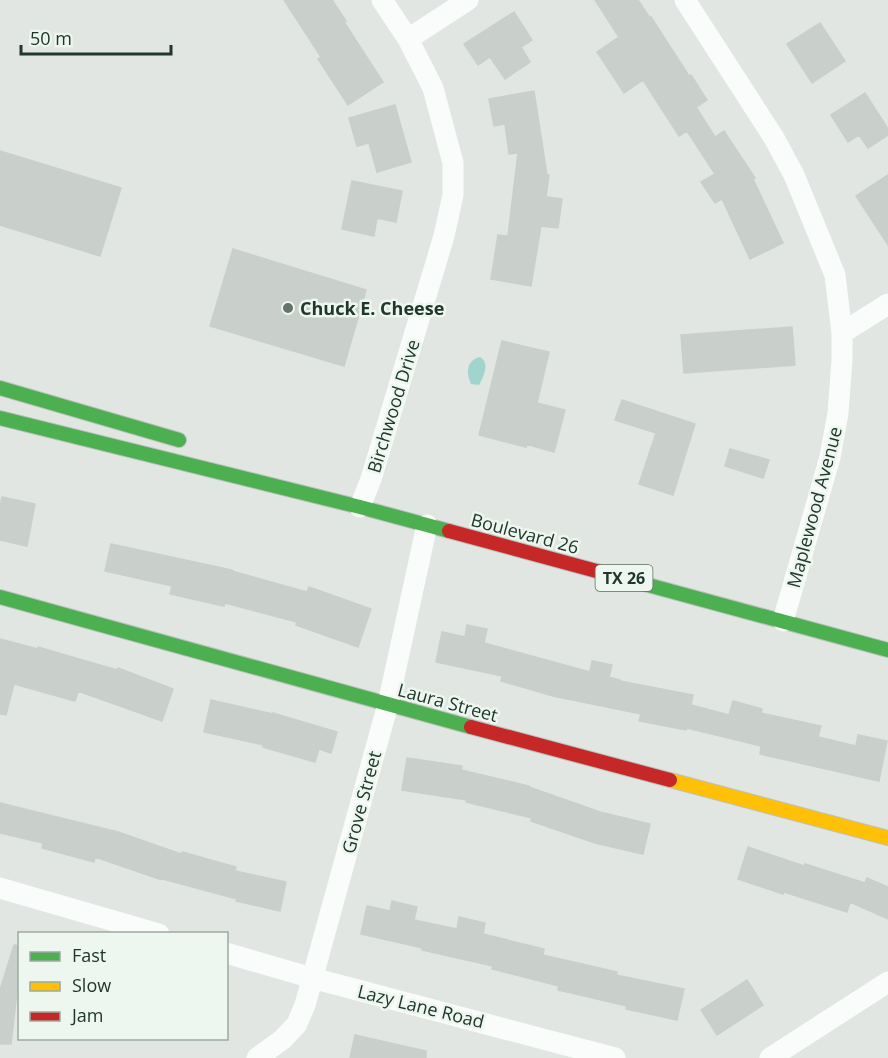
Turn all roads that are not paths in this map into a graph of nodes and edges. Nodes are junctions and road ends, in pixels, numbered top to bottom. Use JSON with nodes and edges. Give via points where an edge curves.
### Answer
{"nodes":[{"id":1,"x":382,"y":0,"type":"edge"},
{"id":2,"x":468,"y":0,"type":"edge"},
{"id":3,"x":685,"y":0,"type":"edge"},
{"id":4,"x":408,"y":39,"type":"junction"},
{"id":5,"x":888,"y":304,"type":"edge"},
{"id":6,"x":842,"y":333,"type":"junction"},
{"id":7,"x":0,"y":388,"type":"edge"},
{"id":8,"x":0,"y":418,"type":"edge"},
{"id":9,"x":197,"y":445,"type":"dead end"},
{"id":10,"x":260,"y":469,"type":"dead end"},
{"id":11,"x":360,"y":507,"type":"junction"},
{"id":12,"x":427,"y":525,"type":"junction"},
{"id":13,"x":0,"y":597,"type":"edge"},
{"id":14,"x":783,"y":621,"type":"junction"},
{"id":15,"x":888,"y":650,"type":"edge"},
{"id":16,"x":388,"y":704,"type":"junction"},
{"id":17,"x":888,"y":838,"type":"edge"},
{"id":18,"x":0,"y":888,"type":"edge"},
{"id":19,"x":155,"y":932,"type":"edge"},
{"id":20,"x":228,"y":954,"type":"edge"},
{"id":21,"x":312,"y":978,"type":"junction"},
{"id":22,"x":888,"y":982,"type":"edge"},
{"id":23,"x":257,"y":1058,"type":"edge"},
{"id":24,"x":615,"y":1058,"type":"edge"},
{"id":25,"x":770,"y":1058,"type":"edge"}],
"edges":[{"from":1,"to":4,"type":"street","name":"Birchwood Drive"},
{"from":2,"to":4,"type":"street"},
{"from":3,"to":6,"type":"street","name":"Maplewood Avenue","via":[[794,175],[835,275]]},
{"from":4,"to":11,"type":"street","name":"Birchwood Drive","via":[[433,88],[453,163],[453,195],[444,236]]},
{"from":5,"to":6,"type":"street"},
{"from":6,"to":14,"type":"street","name":"Maplewood Avenue","via":[[838,413],[830,457]]},
{"from":7,"to":9,"type":"main road"},
{"from":8,"to":11,"type":"main road","name":"Boulevard 26","number":"TX 26"},
{"from":10,"to":11,"type":"main road","name":"Boulevard 26","number":"TX 26"},
{"from":11,"to":12,"type":"main road","name":"Boulevard 26","number":"TX 26"},
{"from":12,"to":14,"type":"main road","name":"Boulevard 26","number":"TX 26"},
{"from":12,"to":16,"type":"street","name":"Grove Street"},
{"from":13,"to":16,"type":"main road","name":"Laura Street"},
{"from":14,"to":15,"type":"main road","name":"Boulevard 26","number":"TX 26"},
{"from":16,"to":17,"type":"main road","name":"Laura Street"},
{"from":16,"to":21,"type":"street","name":"Grove Street"},
{"from":18,"to":19,"type":"street"},
{"from":20,"to":21,"type":"street","name":"Lazy Lane Road"},
{"from":21,"to":23,"type":"street","name":"Grove Street","via":[[297,1024]]},
{"from":21,"to":24,"type":"street","name":"Lazy Lane Road"},
{"from":22,"to":25,"type":"street"}]}
